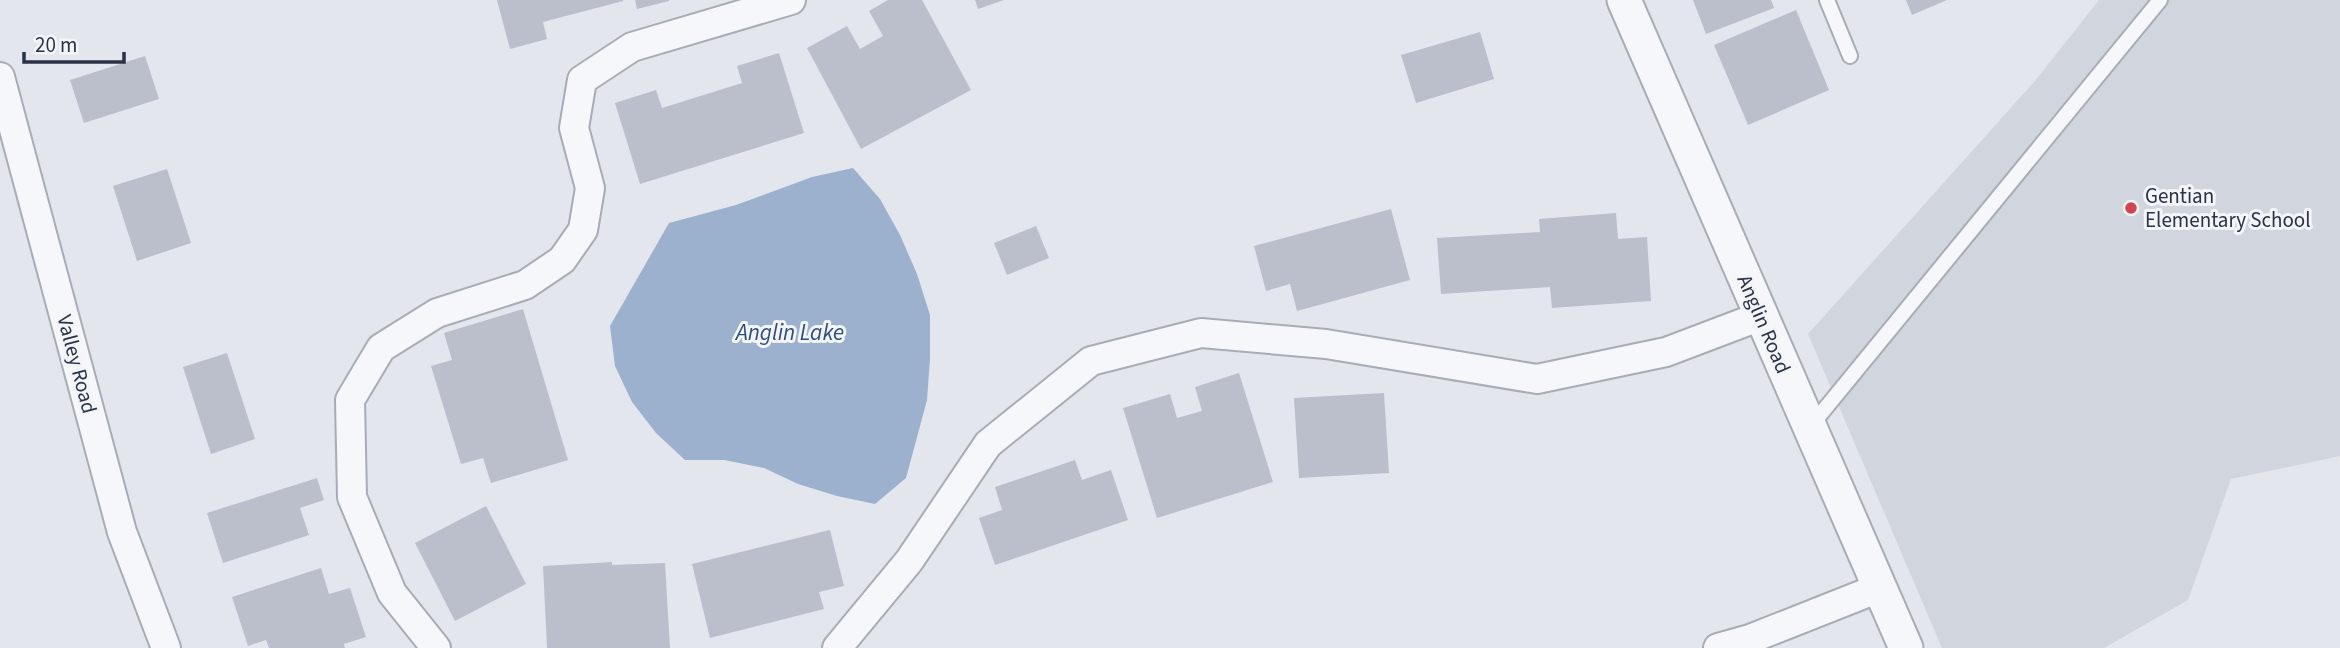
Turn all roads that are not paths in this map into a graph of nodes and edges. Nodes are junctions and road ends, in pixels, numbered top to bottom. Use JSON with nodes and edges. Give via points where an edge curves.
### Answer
{"nodes":[{"id":1,"x":791,"y":0,"type":"edge"},
{"id":2,"x":1624,"y":0,"type":"edge"},
{"id":3,"x":1827,"y":0,"type":"edge"},
{"id":4,"x":2160,"y":0,"type":"edge"},
{"id":5,"x":1850,"y":56,"type":"dead end"},
{"id":6,"x":0,"y":77,"type":"edge"},
{"id":7,"x":1761,"y":316,"type":"junction"},
{"id":8,"x":1810,"y":428,"type":"junction"},
{"id":9,"x":1879,"y":588,"type":"junction"},
{"id":10,"x":166,"y":648,"type":"edge"},
{"id":11,"x":436,"y":648,"type":"edge"},
{"id":12,"x":837,"y":648,"type":"edge"},
{"id":13,"x":1718,"y":648,"type":"edge"},
{"id":14,"x":1906,"y":648,"type":"edge"}],
"edges":[{"from":1,"to":11,"type":"street","via":[[632,47],[582,80],[574,128],[590,188],[583,230],[562,260],[525,285],[437,313],[381,348],[350,400],[352,497],[392,593]]},
{"from":2,"to":7,"type":"street","name":"Anglin Road"},
{"from":3,"to":5,"type":"lane"},
{"from":4,"to":8,"type":"lane"},
{"from":6,"to":10,"type":"street","name":"Valley Road","via":[[122,532]]},
{"from":7,"to":8,"type":"street","name":"Anglin Road"},
{"from":7,"to":12,"type":"street","via":[[1666,352],[1537,379],[1326,344],[1201,333],[1091,361],[988,444],[909,561]]},
{"from":8,"to":9,"type":"street","name":"Anglin Road"},
{"from":9,"to":13,"type":"street"},
{"from":9,"to":14,"type":"street","name":"Anglin Road"}]}
